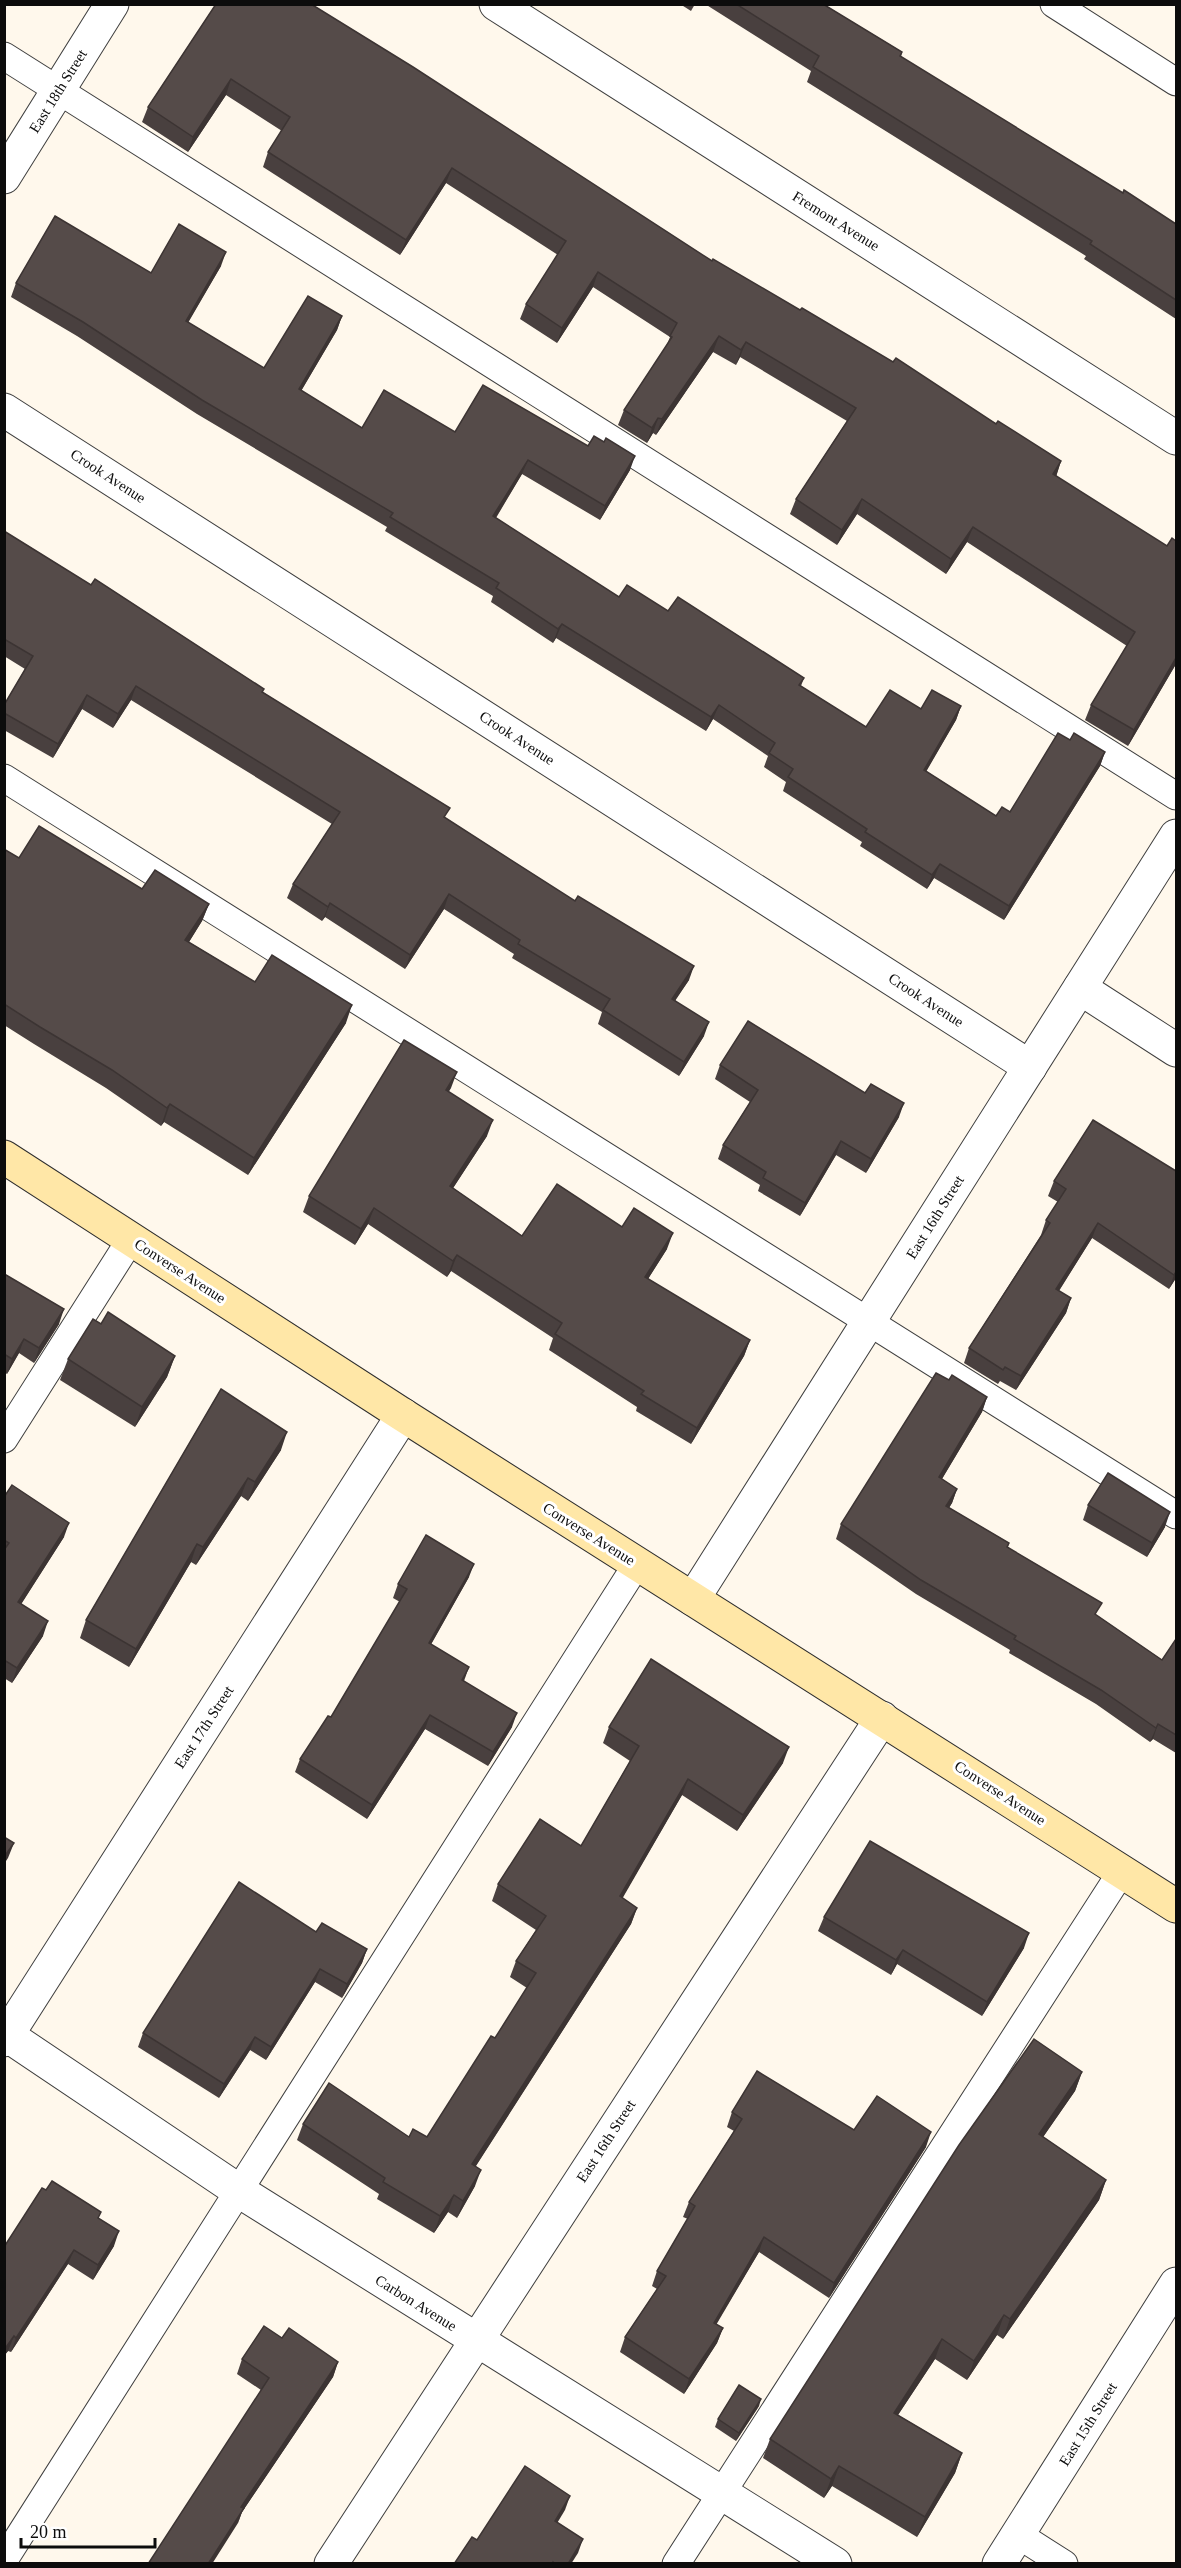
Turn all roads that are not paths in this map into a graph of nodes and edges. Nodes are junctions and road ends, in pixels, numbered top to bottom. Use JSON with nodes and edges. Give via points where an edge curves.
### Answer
{"nodes":[{"id":1,"x":112,"y":4,"type":"edge"},
{"id":2,"x":496,"y":4,"type":"edge"},
{"id":3,"x":1054,"y":4,"type":"edge"},
{"id":4,"x":4,"y":56,"type":"edge"},
{"id":5,"x":1176,"y":82,"type":"edge"},
{"id":6,"x":59,"y":90,"type":"junction"},
{"id":7,"x":4,"y":177,"type":"edge"},
{"id":8,"x":4,"y":410,"type":"edge"},
{"id":9,"x":1176,"y":438,"type":"edge"},
{"id":10,"x":4,"y":778,"type":"edge"},
{"id":11,"x":1176,"y":796,"type":"edge"},
{"id":12,"x":1176,"y":836,"type":"edge"},
{"id":13,"x":1080,"y":988,"type":"junction"},
{"id":14,"x":1176,"y":1050,"type":"edge"},
{"id":15,"x":1030,"y":1066,"type":"junction"},
{"id":16,"x":4,"y":1157,"type":"edge"},
{"id":17,"x":130,"y":1239,"type":"junction"},
{"id":18,"x":869,"y":1321,"type":"junction"},
{"id":19,"x":403,"y":1415,"type":"junction"},
{"id":20,"x":4,"y":1438,"type":"edge"},
{"id":21,"x":1176,"y":1515,"type":"edge"},
{"id":22,"x":637,"y":1564,"type":"junction"},
{"id":23,"x":693,"y":1599,"type":"junction"},
{"id":24,"x":882,"y":1718,"type":"junction"},
{"id":25,"x":1122,"y":1871,"type":"junction"},
{"id":26,"x":1176,"y":1906,"type":"edge"},
{"id":27,"x":6,"y":2036,"type":"edge"},
{"id":28,"x":239,"y":2190,"type":"junction"},
{"id":29,"x":1176,"y":2284,"type":"edge"},
{"id":30,"x":476,"y":2341,"type":"junction"},
{"id":31,"x":721,"y":2493,"type":"junction"},
{"id":32,"x":1017,"y":2534,"type":"junction"},
{"id":33,"x":4,"y":2560,"type":"edge"},
{"id":34,"x":332,"y":2564,"type":"edge"},
{"id":35,"x":676,"y":2564,"type":"edge"},
{"id":36,"x":835,"y":2564,"type":"edge"},
{"id":37,"x":999,"y":2564,"type":"edge"},
{"id":38,"x":1064,"y":2564,"type":"edge"}],
"edges":[{"from":1,"to":6,"type":"street","name":"East 18th Street"},
{"from":2,"to":9,"type":"street","name":"Fremont Avenue"},
{"from":3,"to":5,"type":"lane"},
{"from":4,"to":6,"type":"lane"},
{"from":6,"to":7,"type":"street","name":"East 18th Street"},
{"from":6,"to":11,"type":"lane"},
{"from":8,"to":15,"type":"street","name":"Crook Avenue"},
{"from":10,"to":18,"type":"lane"},
{"from":12,"to":13,"type":"street","name":"East 16th Street"},
{"from":13,"to":14,"type":"street"},
{"from":13,"to":15,"type":"street","name":"East 16th Street"},
{"from":15,"to":18,"type":"street","name":"East 16th Street"},
{"from":16,"to":17,"type":"main road","name":"Converse Avenue"},
{"from":17,"to":19,"type":"main road","name":"Converse Avenue"},
{"from":17,"to":20,"type":"lane"},
{"from":18,"to":21,"type":"lane"},
{"from":18,"to":23,"type":"street","name":"East 16th Street"},
{"from":19,"to":22,"type":"main road","name":"Converse Avenue"},
{"from":19,"to":27,"type":"street","name":"East 17th Street"},
{"from":22,"to":23,"type":"main road","name":"Converse Avenue"},
{"from":22,"to":28,"type":"lane"},
{"from":23,"to":24,"type":"main road","name":"Converse Avenue"},
{"from":24,"to":25,"type":"main road","name":"Converse Avenue"},
{"from":24,"to":30,"type":"street","name":"East 16th Street"},
{"from":25,"to":26,"type":"main road","name":"Converse Avenue"},
{"from":25,"to":31,"type":"lane"},
{"from":27,"to":28,"type":"street","name":"Carbon Avenue"},
{"from":28,"to":30,"type":"street","name":"Carbon Avenue"},
{"from":28,"to":33,"type":"lane"},
{"from":29,"to":32,"type":"street","name":"East 15th Street"},
{"from":30,"to":31,"type":"street","name":"Carbon Avenue"},
{"from":30,"to":34,"type":"street","name":"East 16th Street"},
{"from":31,"to":35,"type":"lane"},
{"from":31,"to":36,"type":"street","name":"Carbon Avenue"},
{"from":32,"to":37,"type":"street","name":"East 15th Street"},
{"from":32,"to":38,"type":"lane"}]}
